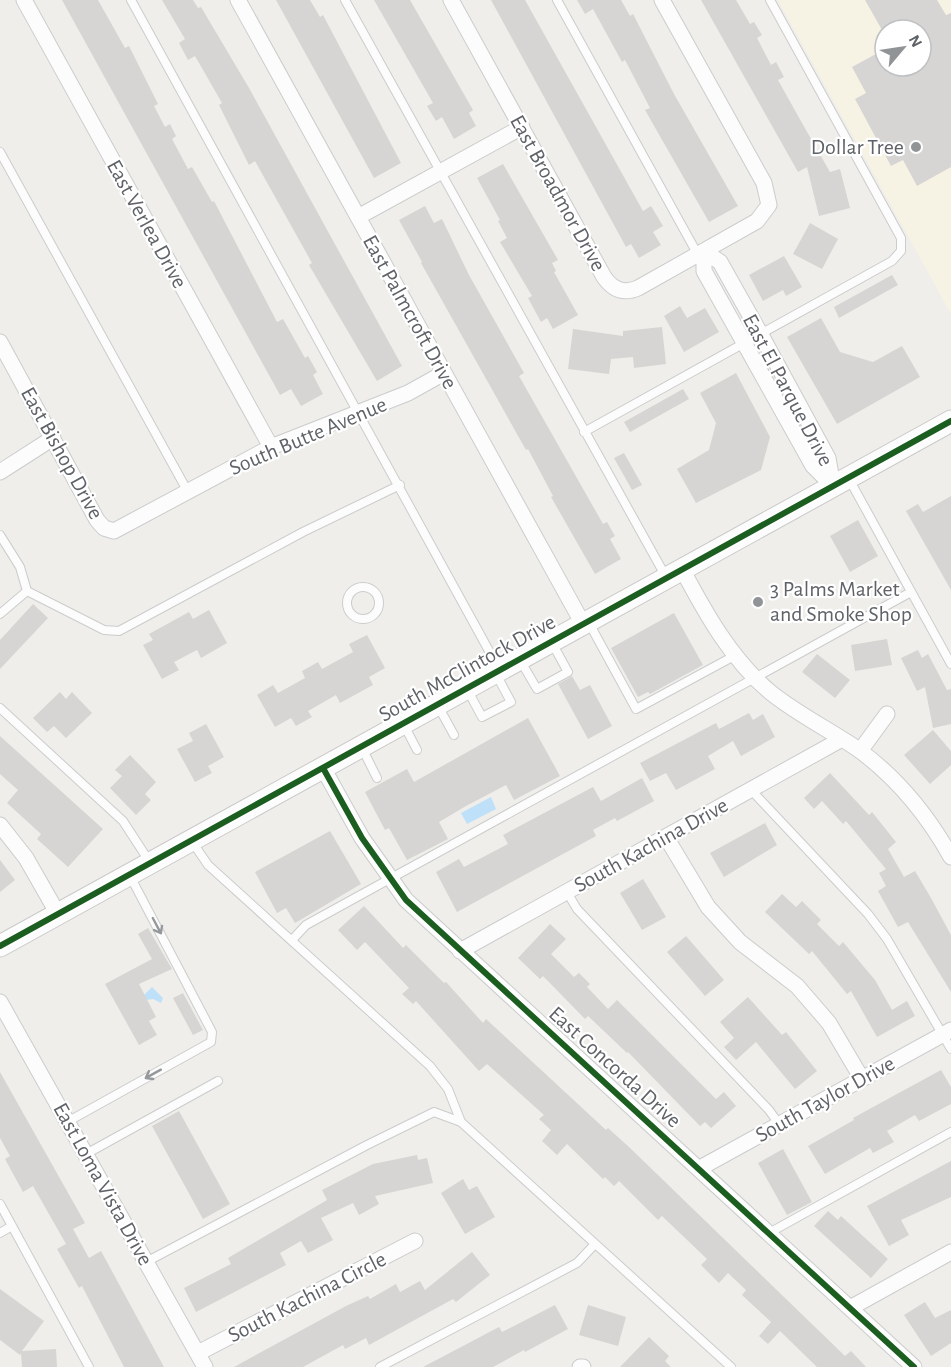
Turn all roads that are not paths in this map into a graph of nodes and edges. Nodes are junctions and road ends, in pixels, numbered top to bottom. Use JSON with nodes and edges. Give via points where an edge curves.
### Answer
{"nodes":[{"id":1,"x":24,"y":0,"type":"edge"},
{"id":2,"x":131,"y":0,"type":"edge"},
{"id":3,"x":238,"y":0,"type":"edge"},
{"id":4,"x":345,"y":0,"type":"edge"},
{"id":5,"x":451,"y":0,"type":"edge"},
{"id":6,"x":557,"y":0,"type":"edge"},
{"id":7,"x":662,"y":0,"type":"edge"},
{"id":8,"x":770,"y":0,"type":"edge"},
{"id":9,"x":522,"y":126,"type":"junction"},
{"id":10,"x":0,"y":152,"type":"edge"},
{"id":11,"x":440,"y":171,"type":"junction"},
{"id":12,"x":358,"y":218,"type":"junction"},
{"id":13,"x":701,"y":253,"type":"junction"},
{"id":14,"x":760,"y":333,"type":"junction"},
{"id":15,"x":0,"y":342,"type":"edge"},
{"id":16,"x":744,"y":342,"type":"junction"},
{"id":17,"x":444,"y":373,"type":"junction"},
{"id":18,"x":359,"y":413,"type":"junction"},
{"id":19,"x":951,"y":421,"type":"edge"},
{"id":20,"x":584,"y":432,"type":"junction"},
{"id":21,"x":53,"y":438,"type":"junction"},
{"id":22,"x":270,"y":447,"type":"junction"},
{"id":23,"x":0,"y":472,"type":"edge"},
{"id":24,"x":841,"y":482,"type":"junction"},
{"id":25,"x":400,"y":485,"type":"junction"},
{"id":26,"x":188,"y":492,"type":"junction"},
{"id":27,"x":109,"y":531,"type":"joint"},
{"id":28,"x":0,"y":535,"type":"edge"},
{"id":29,"x":674,"y":574,"type":"junction"},
{"id":30,"x":27,"y":591,"type":"junction"},
{"id":31,"x":911,"y":592,"type":"junction"},
{"id":32,"x":377,"y":596,"type":"joint"},
{"id":33,"x":0,"y":614,"type":"edge"},
{"id":34,"x":586,"y":622,"type":"junction"},
{"id":35,"x":551,"y":642,"type":"junction"},
{"id":36,"x":735,"y":655,"type":"junction"},
{"id":37,"x":520,"y":659,"type":"junction"},
{"id":38,"x":951,"y":664,"type":"edge"},
{"id":39,"x":498,"y":671,"type":"junction"},
{"id":40,"x":755,"y":678,"type":"junction"},
{"id":41,"x":467,"y":688,"type":"junction"},
{"id":42,"x":437,"y":705,"type":"junction"},
{"id":43,"x":0,"y":708,"type":"edge"},
{"id":44,"x":887,"y":714,"type":"dead end"},
{"id":45,"x":403,"y":724,"type":"junction"},
{"id":46,"x":453,"y":735,"type":"dead end"},
{"id":47,"x":842,"y":739,"type":"junction"},
{"id":48,"x":362,"y":747,"type":"junction"},
{"id":49,"x":417,"y":750,"type":"dead end"},
{"id":50,"x":860,"y":751,"type":"junction"},
{"id":51,"x":323,"y":768,"type":"junction"},
{"id":52,"x":377,"y":778,"type":"dead end"},
{"id":53,"x":751,"y":790,"type":"junction"},
{"id":54,"x":0,"y":825,"type":"edge"},
{"id":55,"x":666,"y":837,"type":"junction"},
{"id":56,"x":191,"y":841,"type":"junction"},
{"id":57,"x":951,"y":857,"type":"edge"},
{"id":58,"x":150,"y":863,"type":"junction"},
{"id":59,"x":130,"y":874,"type":"junction"},
{"id":60,"x":391,"y":879,"type":"junction"},
{"id":61,"x":567,"y":892,"type":"junction"},
{"id":62,"x":58,"y":914,"type":"junction"},
{"id":63,"x":292,"y":940,"type":"junction"},
{"id":64,"x":0,"y":946,"type":"edge"},
{"id":65,"x":460,"y":951,"type":"junction"},
{"id":66,"x":0,"y":1002,"type":"edge"},
{"id":67,"x":947,"y":1032,"type":"edge"},
{"id":68,"x":951,"y":1048,"type":"edge"},
{"id":69,"x":862,"y":1078,"type":"junction"},
{"id":70,"x":218,"y":1081,"type":"dead end"},
{"id":71,"x":67,"y":1122,"type":"junction"},
{"id":72,"x":461,"y":1122,"type":"junction"},
{"id":73,"x":779,"y":1124,"type":"junction"},
{"id":74,"x":951,"y":1132,"type":"edge"},
{"id":75,"x":86,"y":1154,"type":"junction"},
{"id":76,"x":699,"y":1168,"type":"junction"},
{"id":77,"x":0,"y":1204,"type":"edge"},
{"id":78,"x":12,"y":1226,"type":"junction"},
{"id":79,"x":0,"y":1233,"type":"edge"},
{"id":80,"x":769,"y":1233,"type":"junction"},
{"id":81,"x":415,"y":1241,"type":"dead end"},
{"id":82,"x":595,"y":1244,"type":"junction"},
{"id":83,"x":951,"y":1252,"type":"edge"},
{"id":84,"x":146,"y":1262,"type":"junction"},
{"id":85,"x":850,"y":1308,"type":"junction"},
{"id":86,"x":201,"y":1360,"type":"edge"},
{"id":87,"x":89,"y":1367,"type":"edge"},
{"id":88,"x":380,"y":1367,"type":"edge"},
{"id":89,"x":731,"y":1367,"type":"edge"},
{"id":90,"x":914,"y":1367,"type":"edge"}],
"edges":[{"from":1,"to":22,"type":"street","name":"East Verlea Drive"},
{"from":2,"to":18,"type":"lane"},
{"from":3,"to":12,"type":"street","name":"East Palmcroft Drive"},
{"from":4,"to":11,"type":"lane"},
{"from":5,"to":9,"type":"street","name":"East Broadmor Drive"},
{"from":6,"to":13,"type":"lane"},
{"from":7,"to":13,"type":"street","name":"East Broadmor Drive","via":[[764,183],[769,205],[757,221]]},
{"from":8,"to":14,"type":"lane","via":[[902,245],[892,261]]},
{"from":9,"to":11,"type":"street"},
{"from":9,"to":13,"type":"street","name":"East Broadmor Drive","via":[[613,287],[632,290]]},
{"from":10,"to":26,"type":"lane"},
{"from":11,"to":12,"type":"street"},
{"from":11,"to":20,"type":"lane"},
{"from":12,"to":17,"type":"street","name":"East Palmcroft Drive"},
{"from":13,"to":14,"type":"street","name":"East El Parque Drive","via":[[720,262]]},
{"from":13,"to":16,"type":"street","name":"East El Parque Drive","via":[[704,271]]},
{"from":14,"to":16,"type":"lane"},
{"from":14,"to":24,"type":"street","name":"East El Parque Drive"},
{"from":15,"to":21,"type":"street","name":"East Bishop Drive"},
{"from":16,"to":20,"type":"lane"},
{"from":16,"to":24,"type":"street","name":"East El Parque Drive","via":[[813,466]]},
{"from":17,"to":18,"type":"street","name":"South Butte Avenue"},
{"from":17,"to":34,"type":"street","name":"East Palmcroft Drive"},
{"from":18,"to":22,"type":"street","name":"South Butte Avenue"},
{"from":18,"to":25,"type":"lane"},
{"from":19,"to":24,"type":"main road","name":"South McClintock Drive"},
{"from":20,"to":29,"type":"lane"},
{"from":21,"to":23,"type":"street"},
{"from":21,"to":27,"type":"street","name":"East Bishop Drive","via":[[98,520]]},
{"from":22,"to":26,"type":"street","name":"South Butte Avenue"},
{"from":24,"to":29,"type":"main road","name":"South McClintock Drive"},
{"from":24,"to":31,"type":"lane"},
{"from":25,"to":30,"type":"lane","via":[[303,531],[119,631],[104,630]]},
{"from":25,"to":39,"type":"lane"},
{"from":26,"to":27,"type":"street","name":"South Butte Avenue","via":[[125,528]]},
{"from":28,"to":30,"type":"lane","via":[[20,567]]},
{"from":29,"to":34,"type":"main road","name":"South McClintock Drive"},
{"from":29,"to":36,"type":"street"},
{"from":30,"to":33,"type":"lane"},
{"from":31,"to":38,"type":"lane"},
{"from":31,"to":40,"type":"lane"},
{"from":32,"to":32,"type":"lane","via":[[368,588],[356,588],[348,597],[349,610],[358,618],[370,617],[378,608]]},
{"from":34,"to":35,"type":"main road","name":"South McClintock Drive"},
{"from":34,"to":36,"type":"lane","via":[[636,709]]},
{"from":35,"to":37,"type":"main road","name":"South McClintock Drive"},
{"from":35,"to":37,"type":"lane","via":[[568,672],[537,689]]},
{"from":36,"to":40,"type":"street"},
{"from":37,"to":39,"type":"main road","name":"South McClintock Drive"},
{"from":39,"to":41,"type":"main road","name":"South McClintock Drive"},
{"from":39,"to":41,"type":"lane","via":[[511,702],[482,717]]},
{"from":40,"to":47,"type":"street"},
{"from":40,"to":60,"type":"lane"},
{"from":41,"to":42,"type":"main road","name":"South McClintock Drive"},
{"from":42,"to":45,"type":"main road","name":"South McClintock Drive"},
{"from":42,"to":46,"type":"lane"},
{"from":43,"to":58,"type":"lane","via":[[123,821]]},
{"from":44,"to":50,"type":"street"},
{"from":45,"to":48,"type":"main road","name":"South McClintock Drive"},
{"from":45,"to":49,"type":"lane"},
{"from":47,"to":50,"type":"street"},
{"from":47,"to":53,"type":"street","name":"South Kachina Drive"},
{"from":48,"to":51,"type":"main road","name":"South McClintock Drive"},
{"from":48,"to":52,"type":"lane"},
{"from":50,"to":57,"type":"street","via":[[930,821]]},
{"from":51,"to":56,"type":"main road","name":"South McClintock Drive"},
{"from":51,"to":60,"type":"street","name":"East Concorda Drive","via":[[362,838]]},
{"from":53,"to":55,"type":"street","name":"South Kachina Drive"},
{"from":53,"to":67,"type":"lane","via":[[868,914]]},
{"from":54,"to":62,"type":"street","via":[[26,858]]},
{"from":55,"to":61,"type":"street","name":"South Kachina Drive"},
{"from":55,"to":69,"type":"street","via":[[708,907],[740,942],[803,994],[830,1023]]},
{"from":56,"to":58,"type":"main road","name":"South McClintock Drive"},
{"from":56,"to":63,"type":"lane","via":[[208,865]]},
{"from":58,"to":59,"type":"main road","name":"South McClintock Drive"},
{"from":59,"to":62,"type":"main road","name":"South McClintock Drive"},
{"from":59,"to":71,"type":"lane","one_way":true,"via":[[212,1032],[211,1042]]},
{"from":60,"to":63,"type":"lane","via":[[306,925]]},
{"from":60,"to":65,"type":"street","name":"East Concorda Drive","via":[[406,900]]},
{"from":61,"to":65,"type":"street","name":"South Kachina Drive"},
{"from":61,"to":73,"type":"lane","via":[[578,909]]},
{"from":62,"to":64,"type":"main road","name":"South McClintock Drive"},
{"from":63,"to":72,"type":"lane","via":[[430,1066],[448,1089]]},
{"from":65,"to":76,"type":"street","name":"East Concorda Drive"},
{"from":66,"to":71,"type":"street","name":"East Loma Vista Drive"},
{"from":67,"to":68,"type":"lane"},
{"from":67,"to":69,"type":"street","name":"South Taylor Drive"},
{"from":69,"to":73,"type":"street","name":"South Taylor Drive"},
{"from":70,"to":75,"type":"lane"},
{"from":71,"to":75,"type":"street","name":"East Loma Vista Drive"},
{"from":72,"to":82,"type":"lane"},
{"from":72,"to":84,"type":"lane","via":[[434,1112]]},
{"from":73,"to":76,"type":"street","name":"South Taylor Drive"},
{"from":74,"to":80,"type":"lane"},
{"from":75,"to":84,"type":"street","name":"East Loma Vista Drive"},
{"from":76,"to":80,"type":"street","name":"East Concorda Drive"},
{"from":77,"to":78,"type":"lane"},
{"from":78,"to":79,"type":"lane"},
{"from":78,"to":87,"type":"lane"},
{"from":80,"to":85,"type":"street","name":"East Concorda Drive"},
{"from":81,"to":86,"type":"street","name":"South Kachina Circle"},
{"from":82,"to":88,"type":"lane","via":[[577,1263]]},
{"from":82,"to":89,"type":"lane"},
{"from":83,"to":85,"type":"street"},
{"from":84,"to":86,"type":"street","name":"East Loma Vista Drive"},
{"from":85,"to":90,"type":"street","name":"East Concorda Drive"}]}
